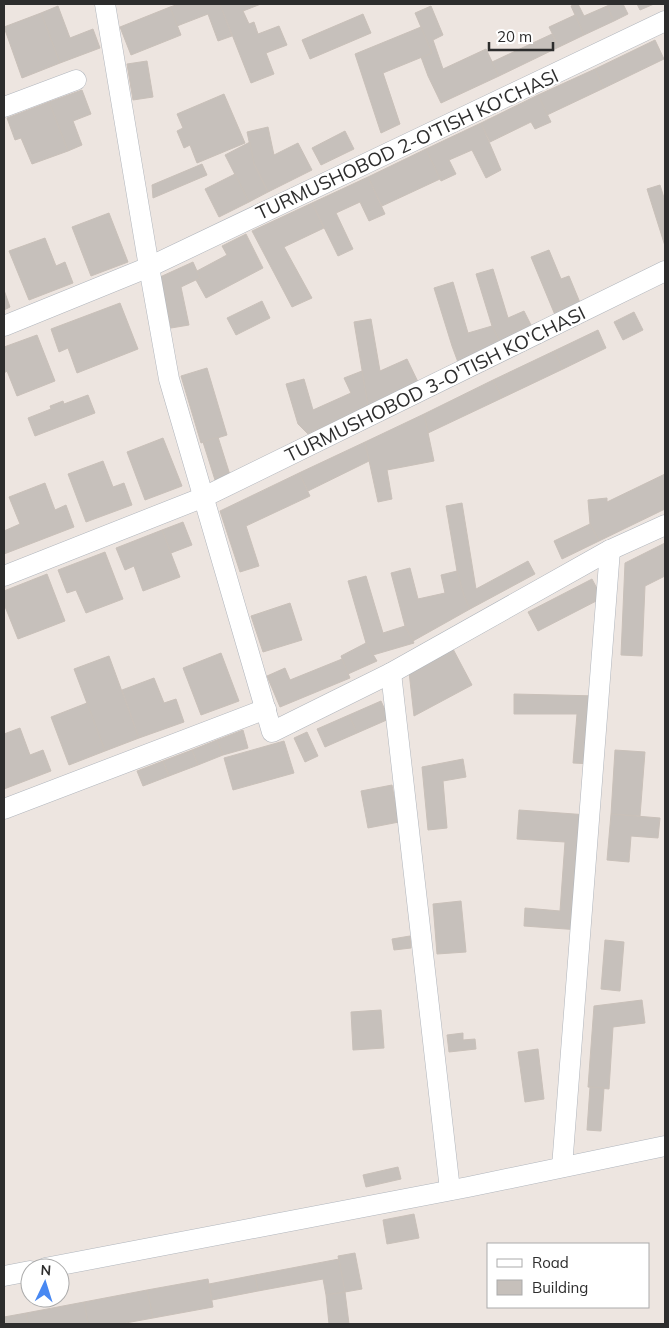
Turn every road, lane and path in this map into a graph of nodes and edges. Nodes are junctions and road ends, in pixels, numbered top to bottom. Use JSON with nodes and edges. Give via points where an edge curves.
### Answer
{"nodes":[{"id":1,"x":110,"y":6,"type":"edge"},
{"id":2,"x":665,"y":22,"type":"edge"},
{"id":3,"x":76,"y":80,"type":"dead end"},
{"id":4,"x":4,"y":108,"type":"edge"},
{"id":5,"x":149,"y":267,"type":"junction"},
{"id":6,"x":665,"y":271,"type":"edge"},
{"id":7,"x":4,"y":326,"type":"edge"},
{"id":8,"x":204,"y":497,"type":"junction"},
{"id":9,"x":665,"y":525,"type":"edge"},
{"id":10,"x":610,"y":550,"type":"junction"},
{"id":11,"x":4,"y":576,"type":"edge"},
{"id":12,"x":391,"y":673,"type":"junction"},
{"id":13,"x":266,"y":709,"type":"junction"},
{"id":14,"x":4,"y":809,"type":"edge"},
{"id":15,"x":665,"y":1146,"type":"edge"},
{"id":16,"x":562,"y":1167,"type":"junction"},
{"id":17,"x":450,"y":1190,"type":"junction"},
{"id":18,"x":70,"y":1263,"type":"edge"},
{"id":19,"x":20,"y":1273,"type":"edge"},
{"id":20,"x":4,"y":1276,"type":"edge"}],
"edges":[{"from":1,"to":5,"type":"street"},
{"from":2,"to":5,"type":"street","name":"TURMUSHOBOD 2-O'TISH KO'CHASI"},
{"from":3,"to":4,"type":"street"},
{"from":5,"to":7,"type":"street","name":"TURMUSHOBOD 2-O'TISH KO'CHASI"},
{"from":5,"to":8,"type":"street","via":[[169,379]]},
{"from":6,"to":8,"type":"street","name":"TURMUSHOBOD 3-O'TISH KO'CHASI"},
{"from":8,"to":11,"type":"street","name":"TURMUSHOBOD 3-O'TISH KO'CHASI"},
{"from":8,"to":13,"type":"street"},
{"from":9,"to":10,"type":"street"},
{"from":10,"to":12,"type":"street"},
{"from":10,"to":16,"type":"street"},
{"from":12,"to":13,"type":"street","via":[[272,732]]},
{"from":12,"to":17,"type":"street"},
{"from":13,"to":14,"type":"street"},
{"from":15,"to":16,"type":"street"},
{"from":16,"to":17,"type":"street"},
{"from":17,"to":18,"type":"street"},
{"from":19,"to":20,"type":"street"}]}
